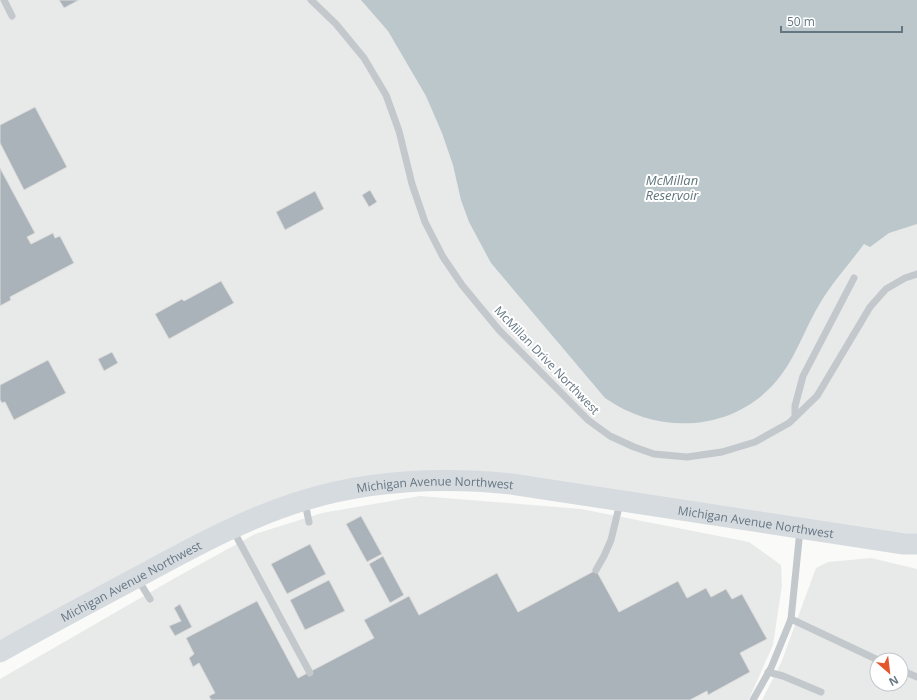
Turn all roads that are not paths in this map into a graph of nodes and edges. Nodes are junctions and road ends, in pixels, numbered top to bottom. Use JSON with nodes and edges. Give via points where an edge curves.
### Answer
{"nodes":[{"id":1,"x":4,"y":0,"type":"edge"},
{"id":2,"x":311,"y":0,"type":"edge"},
{"id":3,"x":12,"y":16,"type":"dead end"},
{"id":4,"x":917,"y":274,"type":"edge"},
{"id":5,"x":854,"y":278,"type":"dead end"},
{"id":6,"x":795,"y":417,"type":"junction"},
{"id":7,"x":305,"y":500,"type":"junction"},
{"id":8,"x":621,"y":500,"type":"junction"},
{"id":9,"x":309,"y":522,"type":"dead end"},
{"id":10,"x":232,"y":528,"type":"junction"},
{"id":11,"x":800,"y":528,"type":"junction"},
{"id":12,"x":913,"y":545,"type":"edge"},
{"id":13,"x":596,"y":570,"type":"dead end"},
{"id":14,"x":137,"y":578,"type":"junction"},
{"id":15,"x":150,"y":599,"type":"dead end"},
{"id":16,"x":791,"y":619,"type":"junction"},
{"id":17,"x":0,"y":652,"type":"edge"},
{"id":18,"x":869,"y":656,"type":"edge"},
{"id":19,"x":768,"y":672,"type":"junction"},
{"id":20,"x":310,"y":673,"type":"dead end"},
{"id":21,"x":821,"y":692,"type":"dead end"},
{"id":22,"x":753,"y":700,"type":"edge"}],
"edges":[{"from":1,"to":3,"type":"lane"},
{"from":2,"to":6,"type":"lane","name":"McMillan Drive Northwest","via":[[336,24],[364,58],[386,95],[425,222],[443,257],[499,330],[588,420],[610,436],[640,449],[654,454],[687,457],[722,452],[754,442]]},
{"from":4,"to":6,"type":"lane","name":"McMillan Drive Northwest","via":[[886,289],[870,307],[817,396]]},
{"from":5,"to":6,"type":"lane","via":[[804,376],[795,406]]},
{"from":7,"to":8,"type":"main road","name":"Michigan Avenue Northwest","via":[[367,486],[461,480],[511,484]]},
{"from":7,"to":9,"type":"lane"},
{"from":7,"to":10,"type":"main road","name":"Michigan Avenue Northwest"},
{"from":8,"to":11,"type":"main road","name":"Michigan Avenue Northwest"},
{"from":8,"to":13,"type":"lane","via":[[611,540]]},
{"from":10,"to":14,"type":"main road","name":"Michigan Avenue Northwest"},
{"from":10,"to":20,"type":"lane"},
{"from":11,"to":12,"type":"main road","name":"Michigan Avenue Northwest"},
{"from":11,"to":16,"type":"lane"},
{"from":14,"to":15,"type":"lane"},
{"from":14,"to":17,"type":"main road","name":"Michigan Avenue Northwest"},
{"from":16,"to":18,"type":"lane"},
{"from":16,"to":19,"type":"lane"},
{"from":19,"to":21,"type":"lane"},
{"from":19,"to":22,"type":"lane"}]}
